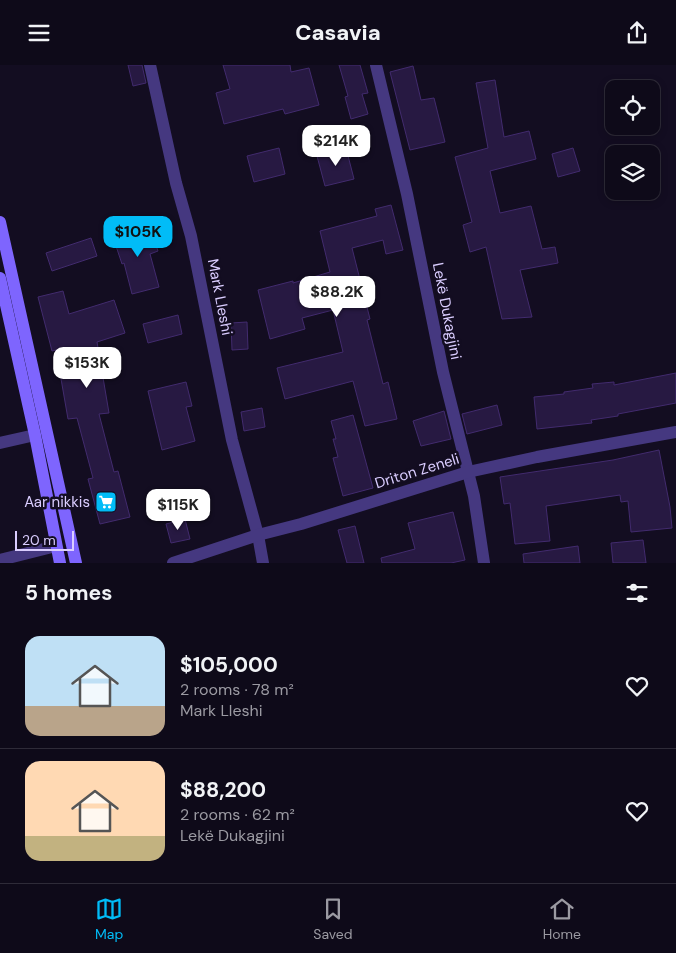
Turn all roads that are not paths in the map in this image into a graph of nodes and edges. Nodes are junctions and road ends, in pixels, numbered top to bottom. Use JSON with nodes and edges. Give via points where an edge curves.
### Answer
{"nodes":[{"id":1,"x":150,"y":65,"type":"edge"},
{"id":2,"x":376,"y":65,"type":"edge"},
{"id":3,"x":0,"y":222,"type":"edge"},
{"id":4,"x":0,"y":278,"type":"edge"},
{"id":5,"x":676,"y":433,"type":"edge"},
{"id":6,"x":35,"y":435,"type":"junction"},
{"id":7,"x":0,"y":443,"type":"edge"},
{"id":8,"x":468,"y":472,"type":"junction"},
{"id":9,"x":258,"y":535,"type":"junction"},
{"id":10,"x":56,"y":546,"type":"junction"},
{"id":11,"x":0,"y":560,"type":"edge"},
{"id":12,"x":60,"y":563,"type":"edge"},
{"id":13,"x":76,"y":563,"type":"edge"},
{"id":14,"x":173,"y":563,"type":"edge"},
{"id":15,"x":263,"y":563,"type":"edge"},
{"id":16,"x":484,"y":563,"type":"edge"}],
"edges":[{"from":1,"to":9,"type":"street","name":"Mark Lleshi","via":[[191,236],[232,440]]},
{"from":2,"to":8,"type":"street","name":"Lekë Dukagjini"},
{"from":3,"to":13,"type":"main road"},
{"from":4,"to":6,"type":"main road"},
{"from":5,"to":8,"type":"street","name":"Driton Zeneli"},
{"from":6,"to":7,"type":"street"},
{"from":6,"to":10,"type":"main road"},
{"from":8,"to":9,"type":"street","name":"Driton Zeneli"},
{"from":8,"to":16,"type":"street","name":"Lekë Dukagjini"},
{"from":9,"to":14,"type":"street","name":"Driton Zeneli"},
{"from":9,"to":15,"type":"street","name":"Mark Lleshi"},
{"from":10,"to":11,"type":"street"},
{"from":10,"to":12,"type":"main road"}]}
